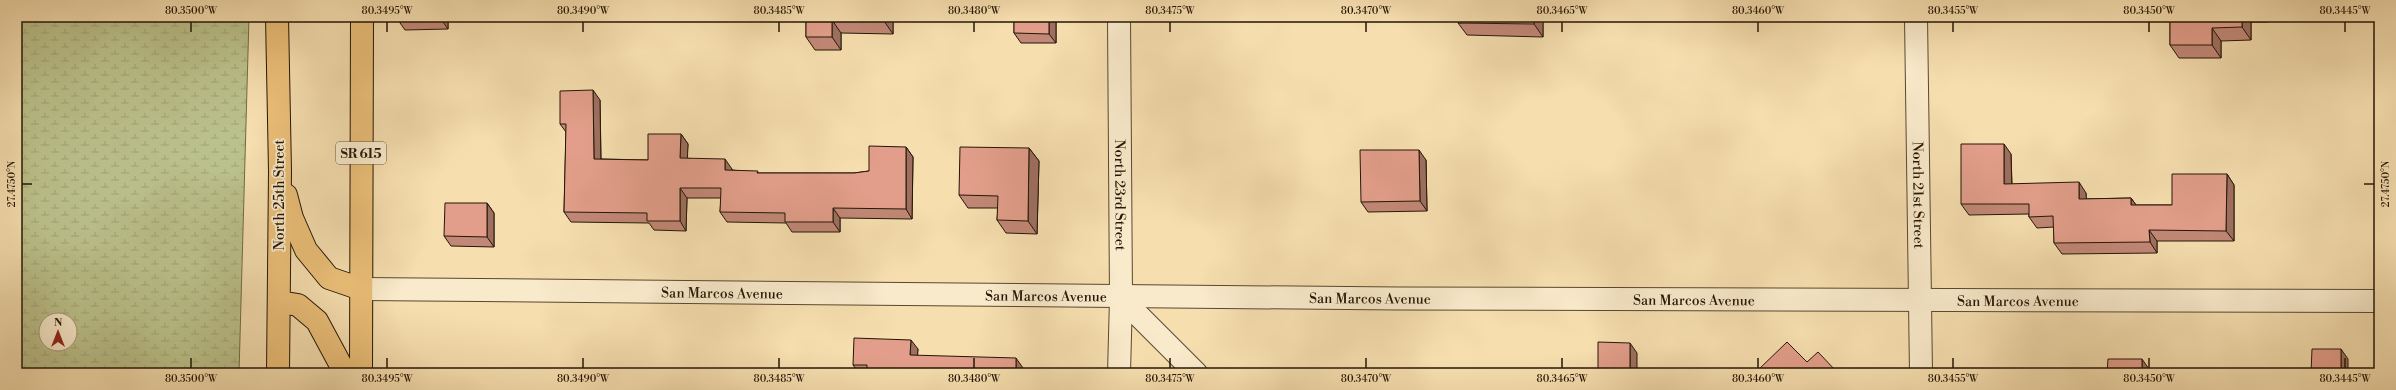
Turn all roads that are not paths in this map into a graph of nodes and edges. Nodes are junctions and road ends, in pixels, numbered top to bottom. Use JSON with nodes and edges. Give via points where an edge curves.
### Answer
{"nodes":[{"id":1,"x":277,"y":17,"type":"edge"},
{"id":2,"x":362,"y":17,"type":"edge"},
{"id":3,"x":1119,"y":17,"type":"edge"},
{"id":4,"x":1916,"y":17,"type":"edge"},
{"id":5,"x":280,"y":171,"type":"junction"},
{"id":6,"x":361,"y":289,"type":"junction"},
{"id":7,"x":1121,"y":298,"type":"junction"},
{"id":8,"x":2379,"y":301,"type":"edge"},
{"id":9,"x":279,"y":302,"type":"junction"},
{"id":10,"x":1921,"y":302,"type":"junction"},
{"id":11,"x":278,"y":373,"type":"edge"},
{"id":12,"x":345,"y":373,"type":"edge"},
{"id":13,"x":361,"y":373,"type":"edge"},
{"id":14,"x":1119,"y":373,"type":"edge"},
{"id":15,"x":1196,"y":373,"type":"edge"},
{"id":16,"x":1921,"y":373,"type":"edge"}],
"edges":[{"from":1,"to":5,"type":"main road","name":"North 25th Street"},
{"from":2,"to":6,"type":"main road","number":"SR 615"},
{"from":3,"to":7,"type":"street","name":"North 23rd Street"},
{"from":4,"to":10,"type":"street","name":"North 21st Street"},
{"from":5,"to":6,"type":"main road","via":[[292,218],[306,250],[328,278]]},
{"from":5,"to":9,"type":"main road","name":"North 25th Street"},
{"from":6,"to":7,"type":"street","name":"San Marcos Avenue"},
{"from":6,"to":13,"type":"main road","number":"SR 615"},
{"from":7,"to":10,"type":"street","name":"San Marcos Avenue"},
{"from":7,"to":14,"type":"street","name":"North 23rd Street"},
{"from":7,"to":15,"type":"street"},
{"from":8,"to":10,"type":"street","name":"San Marcos Avenue"},
{"from":9,"to":11,"type":"main road","name":"North 25th Street"},
{"from":9,"to":12,"type":"main road","via":[[298,305],[317,321]]},
{"from":10,"to":16,"type":"street","name":"North 21st Street"}]}
